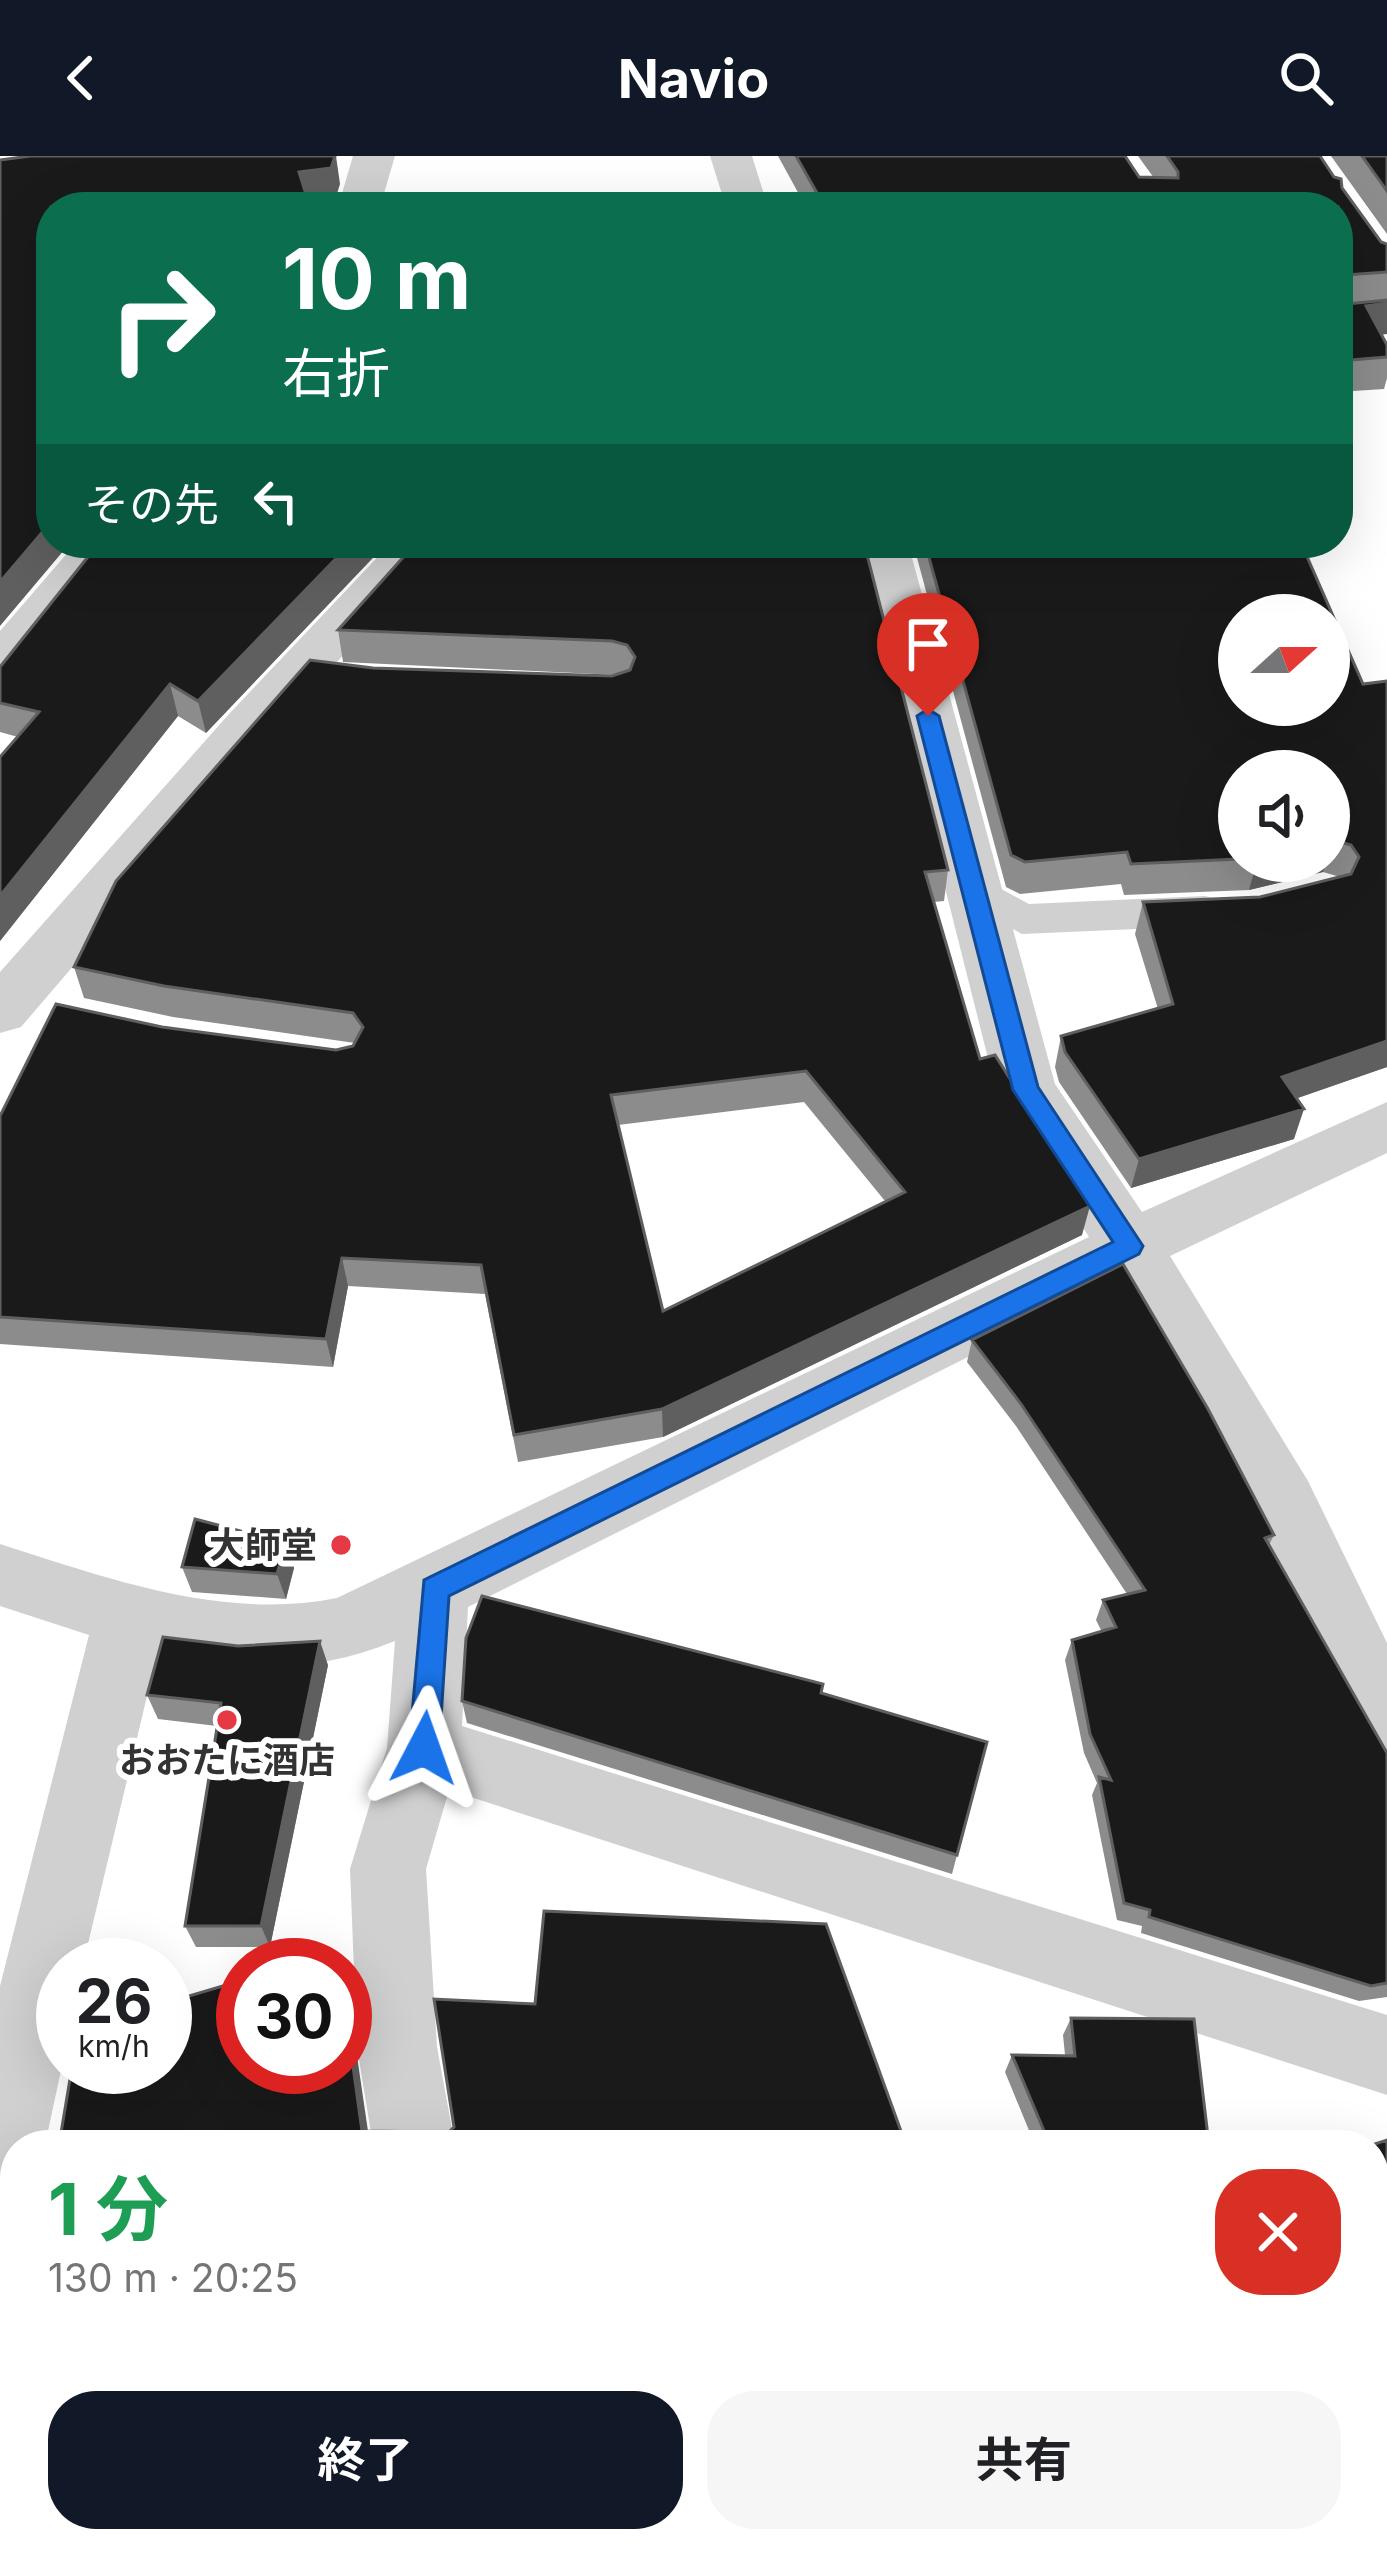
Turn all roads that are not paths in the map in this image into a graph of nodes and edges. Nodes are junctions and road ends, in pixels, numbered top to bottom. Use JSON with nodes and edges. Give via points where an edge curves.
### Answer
{"nodes":[{"id":1,"x":374,"y":156,"type":"edge"},
{"id":2,"x":744,"y":159,"type":"edge"},
{"id":3,"x":363,"y":192,"type":"edge"},
{"id":4,"x":746,"y":192,"type":"edge"},
{"id":5,"x":90,"y":558,"type":"edge"},
{"id":6,"x":407,"y":558,"type":"edge"},
{"id":7,"x":887,"y":558,"type":"edge"},
{"id":8,"x":0,"y":664,"type":"edge"},
{"id":9,"x":973,"y":889,"type":"junction"},
{"id":10,"x":1250,"y":909,"type":"edge"},
{"id":11,"x":19,"y":1008,"type":"edge"},
{"id":12,"x":1387,"y":1126,"type":"edge"},
{"id":13,"x":1130,"y":1246,"type":"junction"},
{"id":14,"x":0,"y":1575,"type":"edge"},
{"id":15,"x":434,"y":1589,"type":"junction"},
{"id":16,"x":130,"y":1616,"type":"junction"},
{"id":17,"x":1387,"y":1720,"type":"edge"},
{"id":18,"x":424,"y":1748,"type":"junction"},
{"id":19,"x":1387,"y":2055,"type":"edge"},
{"id":20,"x":7,"y":2130,"type":"edge"},
{"id":21,"x":412,"y":2130,"type":"edge"}],
"edges":[{"from":1,"to":3,"type":"street"},
{"from":2,"to":4,"type":"street"},
{"from":5,"to":8,"type":"street"},
{"from":6,"to":11,"type":"street","via":[[316,676]]},
{"from":7,"to":9,"type":"street"},
{"from":9,"to":10,"type":"lane","via":[[1022,919]]},
{"from":9,"to":13,"type":"street","via":[[1026,1090]]},
{"from":12,"to":13,"type":"street"},
{"from":13,"to":15,"type":"street"},
{"from":13,"to":17,"type":"street","via":[[1284,1502]]},
{"from":14,"to":16,"type":"street"},
{"from":15,"to":16,"type":"street","via":[[326,1633],[214,1633]]},
{"from":15,"to":18,"type":"street"},
{"from":16,"to":20,"type":"street"},
{"from":18,"to":19,"type":"street"},
{"from":18,"to":21,"type":"street","via":[[388,1870],[398,2047]]}]}
